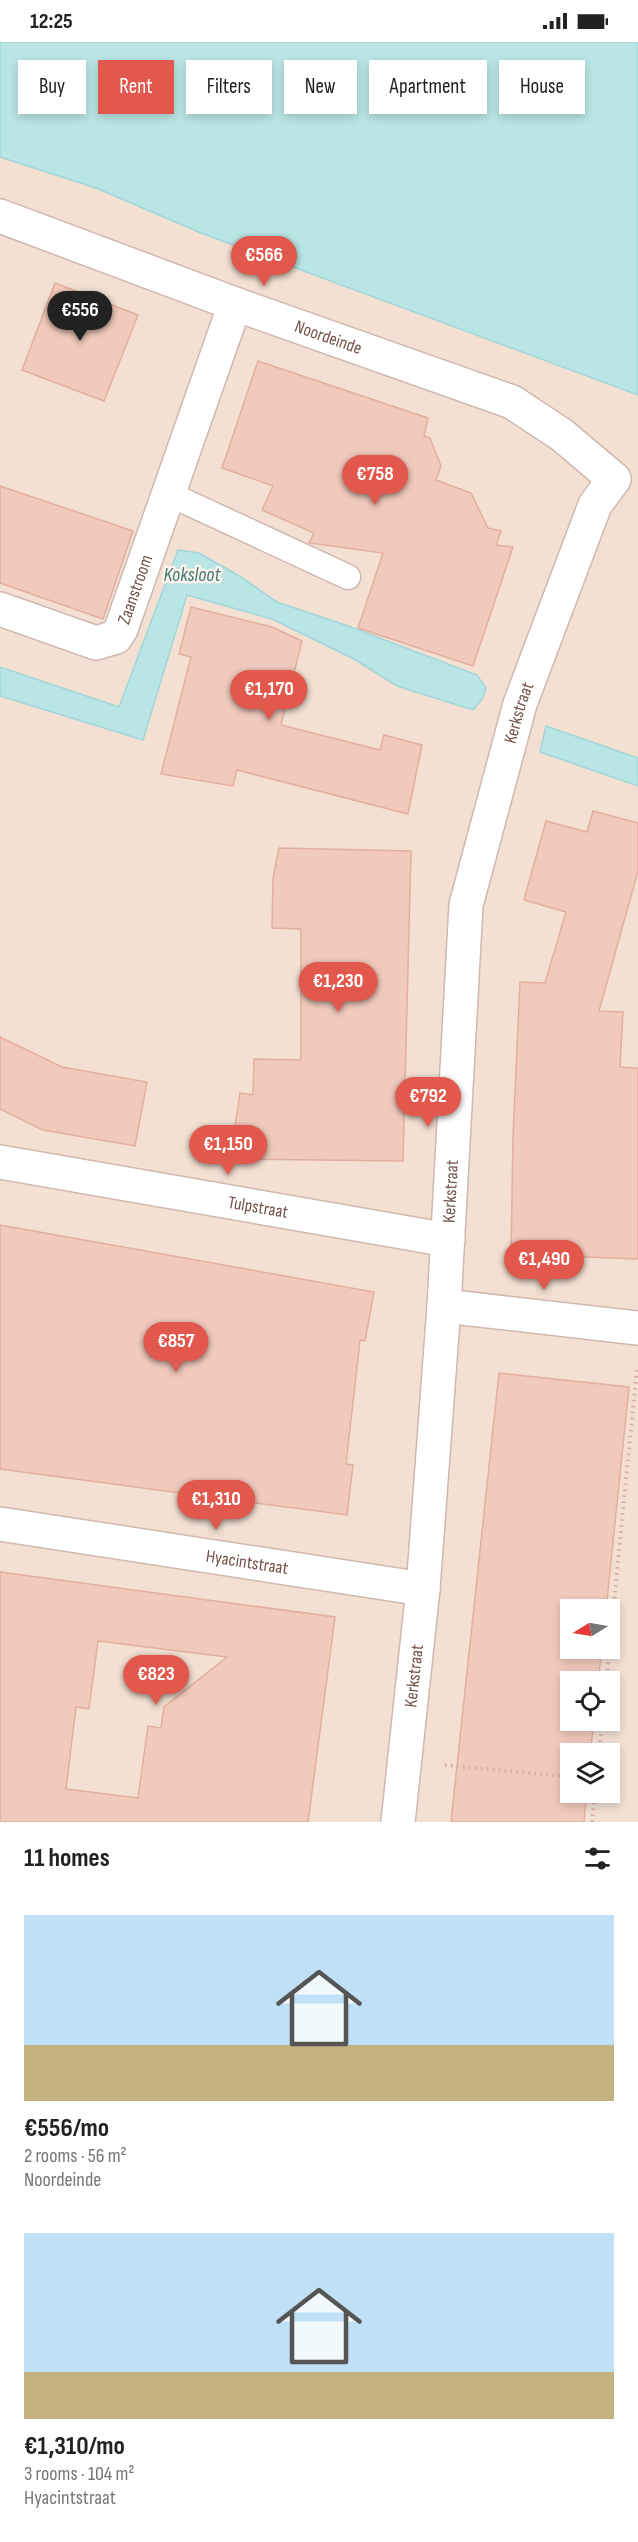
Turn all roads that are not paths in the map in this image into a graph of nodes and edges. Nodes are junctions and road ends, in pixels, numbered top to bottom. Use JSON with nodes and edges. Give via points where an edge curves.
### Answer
{"nodes":[{"id":1,"x":0,"y":216,"type":"edge"},
{"id":2,"x":235,"y":304,"type":"junction"},
{"id":3,"x":626,"y":475,"type":"edge"},
{"id":4,"x":169,"y":494,"type":"junction"},
{"id":5,"x":348,"y":577,"type":"dead end"},
{"id":6,"x":0,"y":609,"type":"edge"},
{"id":7,"x":0,"y":1162,"type":"edge"},
{"id":8,"x":448,"y":1240,"type":"junction"},
{"id":9,"x":444,"y":1306,"type":"junction"},
{"id":10,"x":638,"y":1328,"type":"edge"},
{"id":11,"x":0,"y":1524,"type":"edge"},
{"id":12,"x":423,"y":1589,"type":"junction"},
{"id":13,"x":398,"y":1822,"type":"edge"}],
"edges":[{"from":1,"to":2,"type":"street","name":"Noordeinde"},
{"from":2,"to":3,"type":"street","name":"Noordeinde","via":[[512,402]]},
{"from":2,"to":4,"type":"street","name":"Zaanstroom"},
{"from":3,"to":8,"type":"street","name":"Kerkstraat","via":[[595,505],[520,704],[466,905]]},
{"from":4,"to":5,"type":"lane"},
{"from":4,"to":6,"type":"street","name":"Zaanstroom","via":[[116,637],[96,643]]},
{"from":7,"to":8,"type":"street","name":"Tulpstraat"},
{"from":8,"to":9,"type":"street","name":"Kerkstraat"},
{"from":9,"to":10,"type":"street"},
{"from":9,"to":12,"type":"street","name":"Kerkstraat"},
{"from":11,"to":12,"type":"street","name":"Hyacintstraat"},
{"from":12,"to":13,"type":"street","name":"Kerkstraat"}]}
